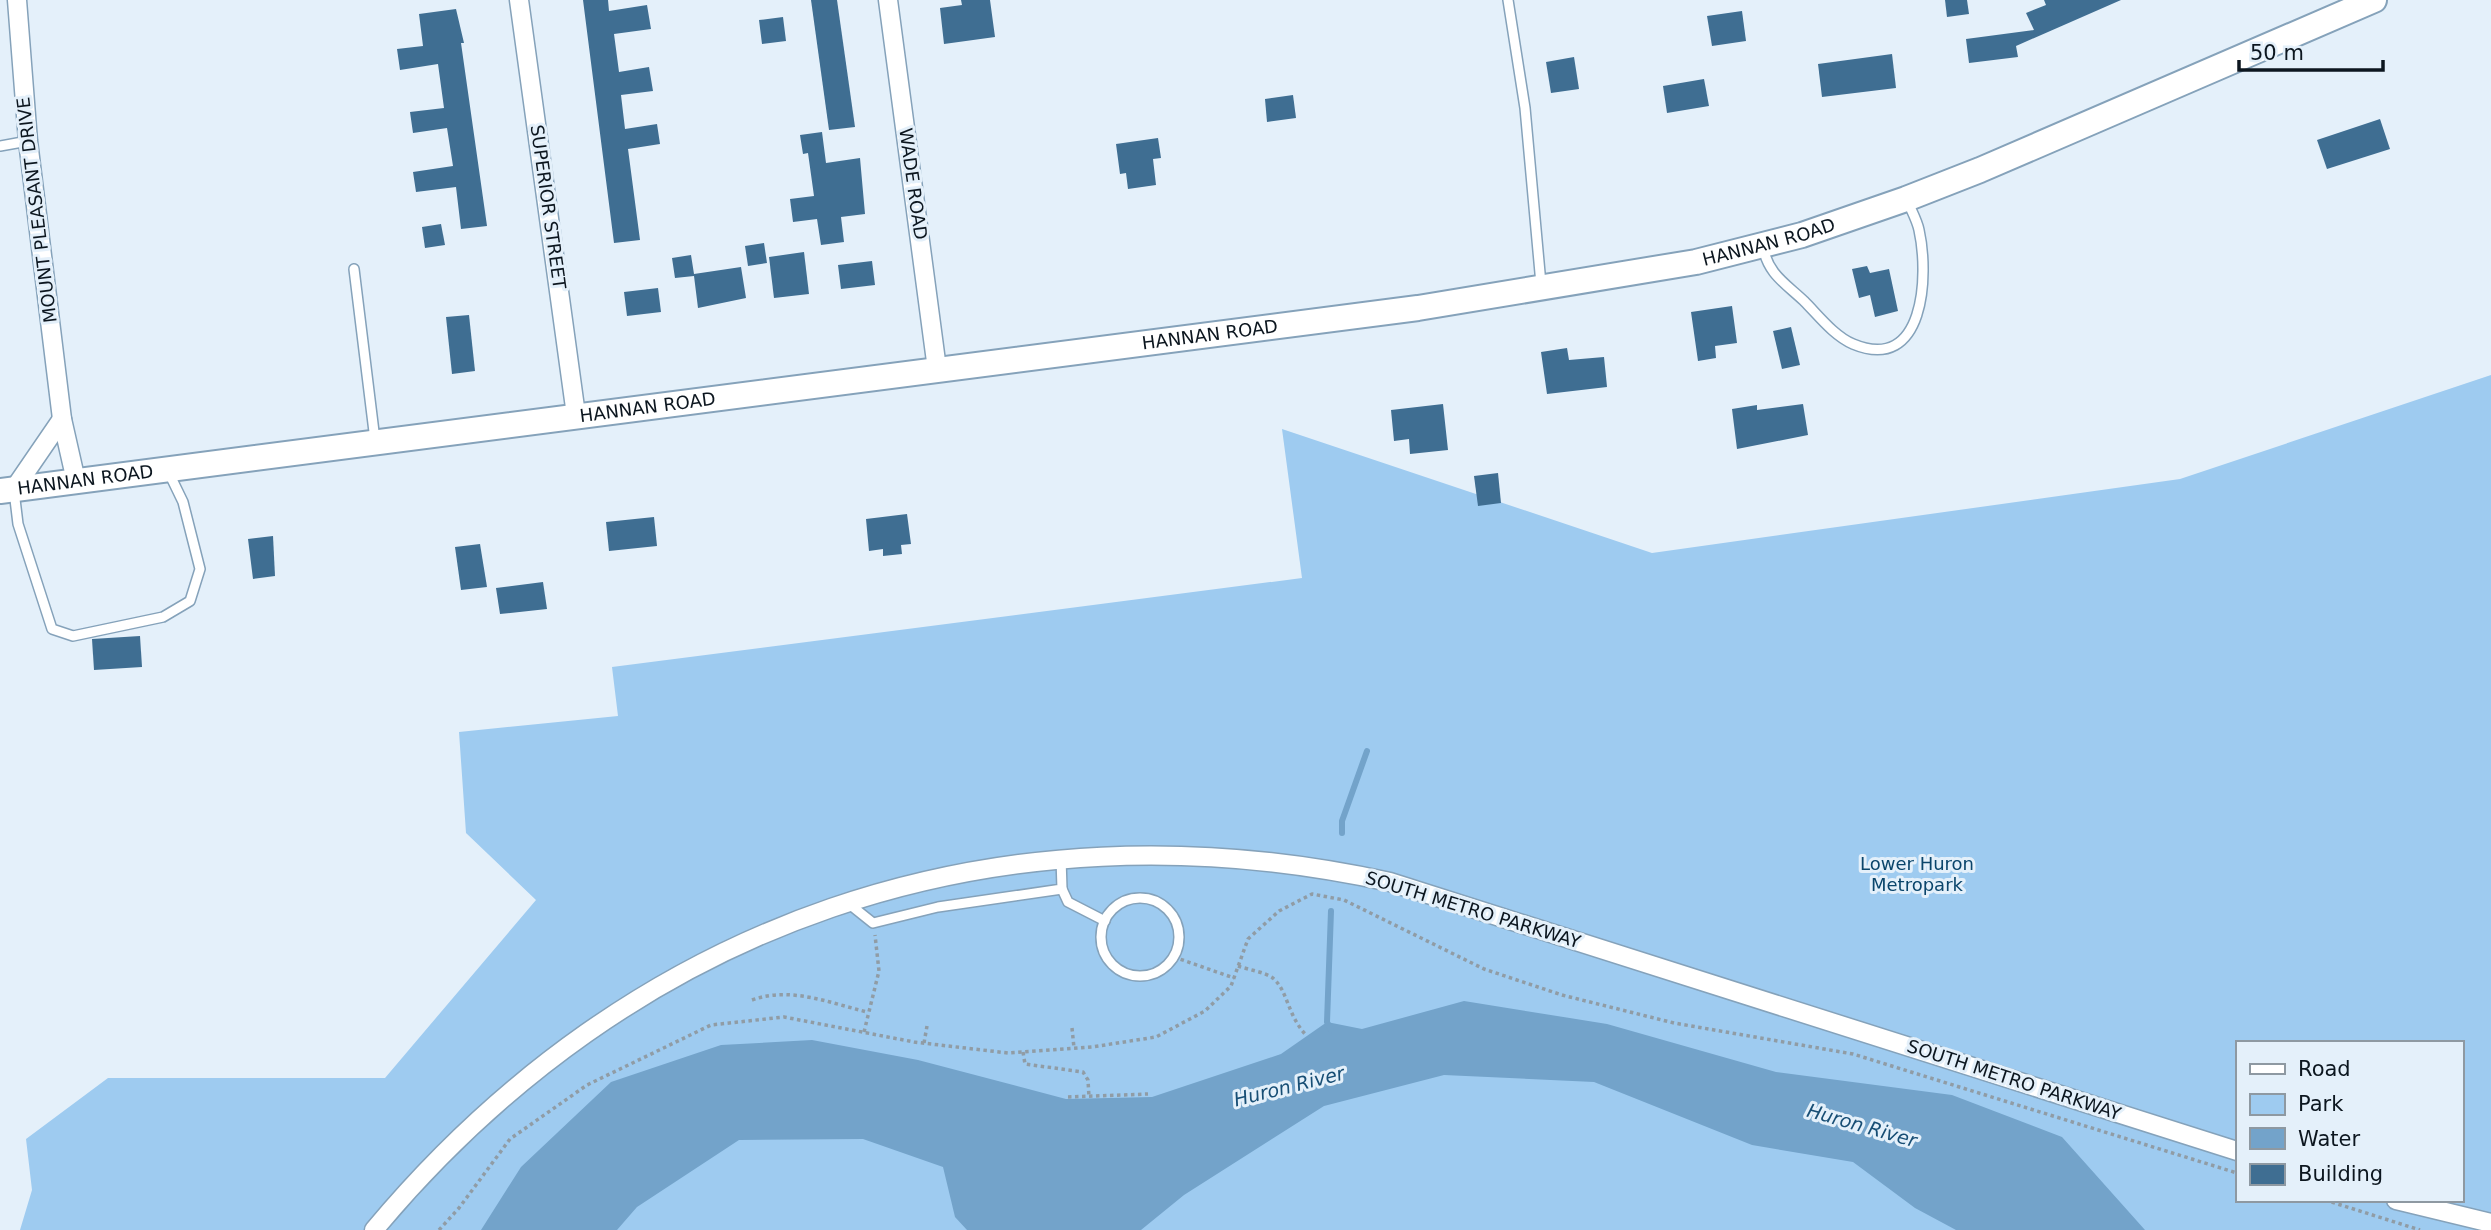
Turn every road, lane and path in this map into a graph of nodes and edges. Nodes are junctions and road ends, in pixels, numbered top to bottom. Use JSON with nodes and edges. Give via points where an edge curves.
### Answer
{"nodes":[{"id":1,"x":17,"y":0,"type":"edge"},
{"id":2,"x":519,"y":0,"type":"edge"},
{"id":3,"x":888,"y":0,"type":"edge"},
{"id":4,"x":1508,"y":0,"type":"edge"},
{"id":5,"x":2374,"y":0,"type":"edge"},
{"id":6,"x":28,"y":141,"type":"junction"},
{"id":7,"x":0,"y":146,"type":"edge"},
{"id":8,"x":1906,"y":199,"type":"junction"},
{"id":9,"x":1763,"y":247,"type":"junction"},
{"id":10,"x":354,"y":269,"type":"dead end"},
{"id":11,"x":1542,"y":289,"type":"junction"},
{"id":12,"x":937,"y":369,"type":"junction"},
{"id":13,"x":576,"y":415,"type":"junction"},
{"id":14,"x":62,"y":419,"type":"junction"},
{"id":15,"x":375,"y":442,"type":"junction"},
{"id":16,"x":167,"y":469,"type":"junction"},
{"id":17,"x":76,"y":481,"type":"junction"},
{"id":18,"x":7,"y":490,"type":"edge"},
{"id":19,"x":1061,"y":858,"type":"junction"},
{"id":20,"x":1062,"y":889,"type":"junction"},
{"id":21,"x":846,"y":902,"type":"junction"},
{"id":22,"x":1105,"y":921,"type":"junction"},
{"id":23,"x":873,"y":923,"type":"junction"},
{"id":24,"x":1174,"y":957,"type":"junction"},
{"id":25,"x":1238,"y":966,"type":"junction"},
{"id":26,"x":1234,"y":978,"type":"junction"},
{"id":27,"x":752,"y":1000,"type":"dead end"},
{"id":28,"x":867,"y":1012,"type":"junction"},
{"id":29,"x":927,"y":1026,"type":"dead end"},
{"id":30,"x":1072,"y":1028,"type":"dead end"},
{"id":31,"x":864,"y":1032,"type":"junction"},
{"id":32,"x":1307,"y":1036,"type":"dead end"},
{"id":33,"x":924,"y":1043,"type":"junction"},
{"id":34,"x":1074,"y":1048,"type":"junction"},
{"id":35,"x":1023,"y":1052,"type":"junction"},
{"id":36,"x":1148,"y":1094,"type":"dead end"},
{"id":37,"x":1068,"y":1097,"type":"dead end"},
{"id":38,"x":1089,"y":1097,"type":"junction"},
{"id":39,"x":2236,"y":1151,"type":"edge"},
{"id":40,"x":2236,"y":1172,"type":"edge"},
{"id":41,"x":2331,"y":1202,"type":"edge"},
{"id":42,"x":2404,"y":1202,"type":"edge"},
{"id":43,"x":2491,"y":1223,"type":"edge"},
{"id":44,"x":374,"y":1230,"type":"edge"},
{"id":45,"x":439,"y":1230,"type":"edge"},
{"id":46,"x":2420,"y":1230,"type":"edge"}],
"edges":[{"from":1,"to":6,"type":"street","name":"MOUNT PLEASANT DRIVE"},
{"from":2,"to":13,"type":"street","name":"SUPERIOR STREET"},
{"from":3,"to":12,"type":"street","name":"WADE ROAD"},
{"from":4,"to":11,"type":"lane","via":[[1525,108]]},
{"from":5,"to":8,"type":"street","name":"HANNAN ROAD"},
{"from":6,"to":7,"type":"lane"},
{"from":6,"to":14,"type":"street","name":"MOUNT PLEASANT DRIVE"},
{"from":8,"to":9,"type":"street","name":"HANNAN ROAD"},
{"from":8,"to":9,"type":"lane","via":[[1919,228],[1922,293],[1914,324],[1897,345],[1853,344],[1835,332],[1767,266]]},
{"from":9,"to":11,"type":"street","name":"HANNAN ROAD"},
{"from":10,"to":15,"type":"lane"},
{"from":11,"to":12,"type":"street","name":"HANNAN ROAD"},
{"from":12,"to":13,"type":"street","name":"HANNAN ROAD"},
{"from":13,"to":15,"type":"street","name":"HANNAN ROAD"},
{"from":14,"to":17,"type":"street","name":"MOUNT PLEASANT DRIVE"},
{"from":14,"to":18,"type":"street"},
{"from":15,"to":16,"type":"street","name":"HANNAN ROAD"},
{"from":16,"to":17,"type":"street","name":"HANNAN ROAD"},
{"from":16,"to":18,"type":"lane","via":[[183,502],[200,569],[190,601],[163,617],[73,636],[52,629]]},
{"from":17,"to":18,"type":"street","name":"HANNAN ROAD"},
{"from":19,"to":20,"type":"lane"},
{"from":19,"to":21,"type":"street","name":"SOUTH METRO PARKWAY","via":[[954,875]]},
{"from":19,"to":39,"type":"street","name":"SOUTH METRO PARKWAY","via":[[1141,854],[1242,859],[1390,883]]},
{"from":20,"to":22,"type":"lane","via":[[1068,902]]},
{"from":20,"to":23,"type":"lane","via":[[975,900]]},
{"from":21,"to":23,"type":"lane"},
{"from":21,"to":44,"type":"street","name":"SOUTH METRO PARKWAY","via":[[708,960],[583,1033],[505,1093],[427,1169]]},
{"from":22,"to":24,"type":"lane","via":[[1104,954],[1122,972],[1147,976]]},
{"from":22,"to":24,"type":"lane","via":[[1117,904],[1130,898],[1157,901],[1168,908],[1179,930]]},
{"from":23,"to":28,"type":"path","via":[[879,971]]},
{"from":24,"to":26,"type":"path"},
{"from":25,"to":26,"type":"path"},
{"from":25,"to":32,"type":"path","via":[[1273,978],[1283,990],[1288,1011]]},
{"from":25,"to":40,"type":"path","via":[[1248,939],[1279,911],[1312,894],[1345,900],[1485,969],[1562,995],[1674,1023],[1853,1054]]},
{"from":26,"to":34,"type":"path","via":[[1205,1011],[1156,1037]]},
{"from":27,"to":28,"type":"path","via":[[768,994],[801,995]]},
{"from":28,"to":31,"type":"path"},
{"from":29,"to":33,"type":"path"},
{"from":30,"to":34,"type":"path"},
{"from":31,"to":33,"type":"path"},
{"from":31,"to":45,"type":"path","via":[[783,1017],[711,1025],[668,1044],[587,1085],[510,1139]]},
{"from":33,"to":35,"type":"path"},
{"from":34,"to":35,"type":"path"},
{"from":35,"to":38,"type":"path","via":[[1025,1064],[1083,1072]]},
{"from":36,"to":38,"type":"path"},
{"from":37,"to":38,"type":"path"},
{"from":41,"to":46,"type":"path"},
{"from":42,"to":43,"type":"street"}]}
